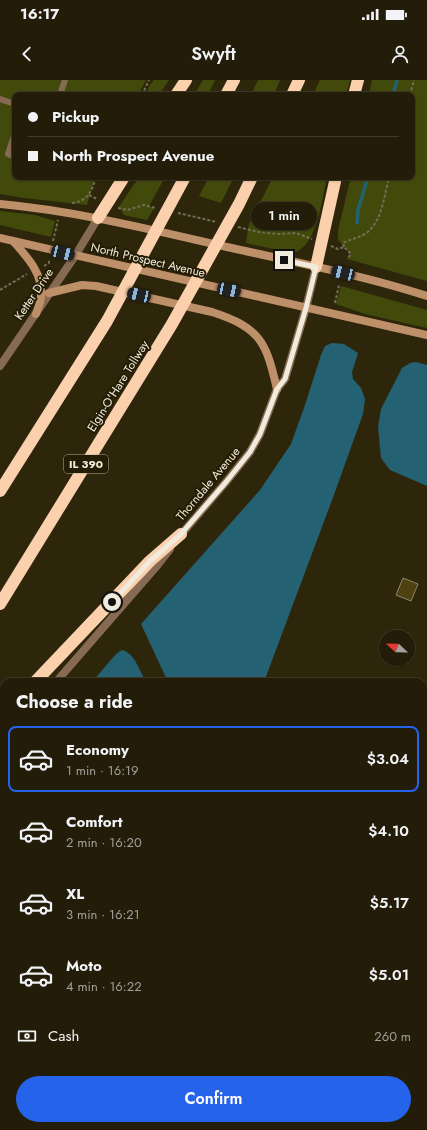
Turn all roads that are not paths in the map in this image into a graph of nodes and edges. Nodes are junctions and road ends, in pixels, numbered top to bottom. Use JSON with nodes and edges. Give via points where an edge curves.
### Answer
{"nodes":[{"id":1,"x":65,"y":80,"type":"edge"},
{"id":2,"x":186,"y":80,"type":"edge"},
{"id":3,"x":234,"y":80,"type":"edge"},
{"id":4,"x":300,"y":80,"type":"edge"},
{"id":5,"x":358,"y":80,"type":"edge"},
{"id":6,"x":61,"y":92,"type":"edge"},
{"id":7,"x":178,"y":92,"type":"edge"},
{"id":8,"x":228,"y":92,"type":"edge"},
{"id":9,"x":294,"y":92,"type":"edge"},
{"id":10,"x":355,"y":92,"type":"edge"},
{"id":11,"x":0,"y":99,"type":"edge"},
{"id":12,"x":12,"y":103,"type":"edge"},
{"id":13,"x":12,"y":142,"type":"edge"},
{"id":14,"x":12,"y":156,"type":"edge"},
{"id":15,"x":122,"y":180,"type":"edge"},
{"id":16,"x":251,"y":180,"type":"edge"},
{"id":17,"x":335,"y":180,"type":"edge"},
{"id":18,"x":182,"y":182,"type":"edge"},
{"id":19,"x":0,"y":204,"type":"edge"},
{"id":20,"x":98,"y":218,"type":"junction"},
{"id":21,"x":0,"y":238,"type":"edge"},
{"id":22,"x":13,"y":241,"type":"junction"},
{"id":23,"x":75,"y":256,"type":"junction"},
{"id":24,"x":316,"y":267,"type":"junction"},
{"id":25,"x":49,"y":293,"type":"junction"},
{"id":26,"x":427,"y":296,"type":"edge"},
{"id":27,"x":306,"y":308,"type":"junction"},
{"id":28,"x":36,"y":314,"type":"junction"},
{"id":29,"x":427,"y":335,"type":"edge"},
{"id":30,"x":0,"y":366,"type":"edge"},
{"id":31,"x":277,"y":389,"type":"junction"},
{"id":32,"x":0,"y":491,"type":"edge"},
{"id":33,"x":181,"y":534,"type":"junction"},
{"id":34,"x":0,"y":604,"type":"edge"},
{"id":35,"x":39,"y":678,"type":"edge"},
{"id":36,"x":59,"y":678,"type":"edge"}],
"edges":[{"from":1,"to":6,"type":"lane"},
{"from":2,"to":7,"type":"highway"},
{"from":3,"to":8,"type":"highway"},
{"from":4,"to":9,"type":"highway"},
{"from":5,"to":10,"type":"highway"},
{"from":11,"to":12,"type":"lane"},
{"from":13,"to":14,"type":"lane","via":[[8,154]]},
{"from":15,"to":20,"type":"highway"},
{"from":16,"to":34,"type":"highway","name":"Elgin-O'Hare Tollway","number":"IL 390","via":[[172,324]]},
{"from":17,"to":24,"type":"highway"},
{"from":18,"to":32,"type":"highway","via":[[107,320]]},
{"from":19,"to":20,"type":"main road"},
{"from":20,"to":23,"type":"street","name":"Ketter Drive"},
{"from":20,"to":24,"type":"main road"},
{"from":21,"to":22,"type":"main road","name":"North Prospect Avenue"},
{"from":22,"to":23,"type":"main road","name":"North Prospect Avenue"},
{"from":22,"to":28,"type":"main road","via":[[36,270],[41,288]]},
{"from":23,"to":25,"type":"street","name":"Ketter Drive"},
{"from":23,"to":27,"type":"main road","name":"North Prospect Avenue"},
{"from":24,"to":26,"type":"main road"},
{"from":24,"to":27,"type":"street","name":"Thorndale Avenue"},
{"from":25,"to":28,"type":"street","name":"Ketter Drive"},
{"from":25,"to":31,"type":"main road","via":[[82,285],[96,286],[230,318],[254,333],[263,344]]},
{"from":27,"to":29,"type":"main road","name":"North Prospect Avenue"},
{"from":27,"to":31,"type":"street","name":"Thorndale Avenue","via":[[285,379]]},
{"from":28,"to":30,"type":"street","name":"Ketter Drive"},
{"from":31,"to":33,"type":"street","name":"Thorndale Avenue","via":[[260,434],[250,452]]},
{"from":33,"to":35,"type":"highway","via":[[150,561]]},
{"from":33,"to":36,"type":"street","name":"Thorndale Avenue","via":[[156,567]]}]}
